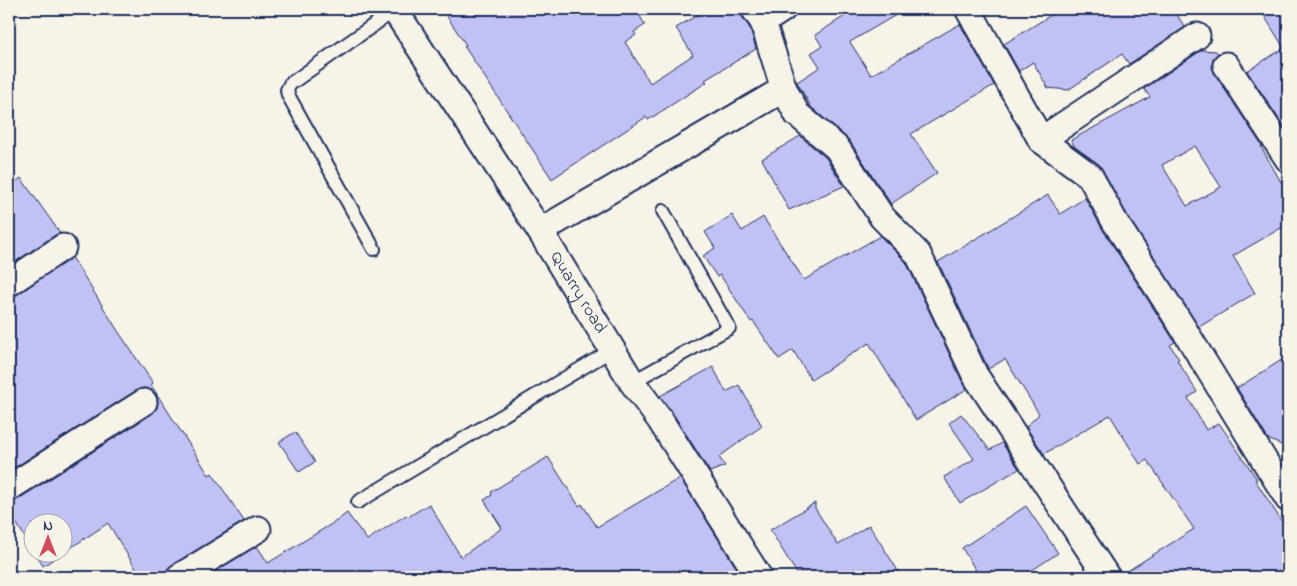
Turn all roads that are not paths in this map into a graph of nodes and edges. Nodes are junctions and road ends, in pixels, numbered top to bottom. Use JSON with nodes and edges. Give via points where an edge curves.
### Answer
{"nodes":[{"id":1,"x":968,"y":9,"type":"edge"},
{"id":2,"x":394,"y":10,"type":"edge"},
{"id":3,"x":766,"y":13,"type":"edge"},
{"id":4,"x":1197,"y":36,"type":"dead end"},
{"id":5,"x":1226,"y":65,"type":"dead end"},
{"id":6,"x":784,"y":89,"type":"junction"},
{"id":7,"x":1042,"y":140,"type":"junction"},
{"id":8,"x":1288,"y":159,"type":"edge"},
{"id":9,"x":663,"y":211,"type":"dead end"},
{"id":10,"x":540,"y":231,"type":"junction"},
{"id":11,"x":63,"y":247,"type":"dead end"},
{"id":12,"x":374,"y":249,"type":"dead end"},
{"id":13,"x":9,"y":283,"type":"edge"},
{"id":14,"x":612,"y":350,"type":"junction"},
{"id":15,"x":632,"y":382,"type":"junction"},
{"id":16,"x":144,"y":402,"type":"dead end"},
{"id":17,"x":9,"y":488,"type":"edge"},
{"id":18,"x":1288,"y":499,"type":"edge"},
{"id":19,"x":358,"y":502,"type":"dead end"},
{"id":20,"x":258,"y":529,"type":"dead end"},
{"id":21,"x":179,"y":577,"type":"edge"},
{"id":22,"x":759,"y":577,"type":"edge"},
{"id":23,"x":1107,"y":577,"type":"edge"}],
"edges":[{"from":1,"to":7,"type":"street"},
{"from":2,"to":10,"type":"street","name":"Quarry road"},
{"from":2,"to":12,"type":"lane","via":[[290,84],[287,90]]},
{"from":3,"to":6,"type":"street"},
{"from":4,"to":7,"type":"street"},
{"from":5,"to":8,"type":"street"},
{"from":6,"to":10,"type":"street"},
{"from":6,"to":23,"type":"street","via":[[797,114],[837,148],[882,217],[918,254],[975,375]]},
{"from":7,"to":18,"type":"street","via":[[1090,176],[1115,222]]},
{"from":9,"to":15,"type":"lane","via":[[729,328]]},
{"from":10,"to":14,"type":"street","name":"Quarry road"},
{"from":11,"to":13,"type":"street"},
{"from":14,"to":15,"type":"street","name":"Quarry road"},
{"from":14,"to":19,"type":"lane"},
{"from":15,"to":22,"type":"street","name":"Quarry road","via":[[660,420]]},
{"from":16,"to":17,"type":"street"},
{"from":20,"to":21,"type":"street"}]}
